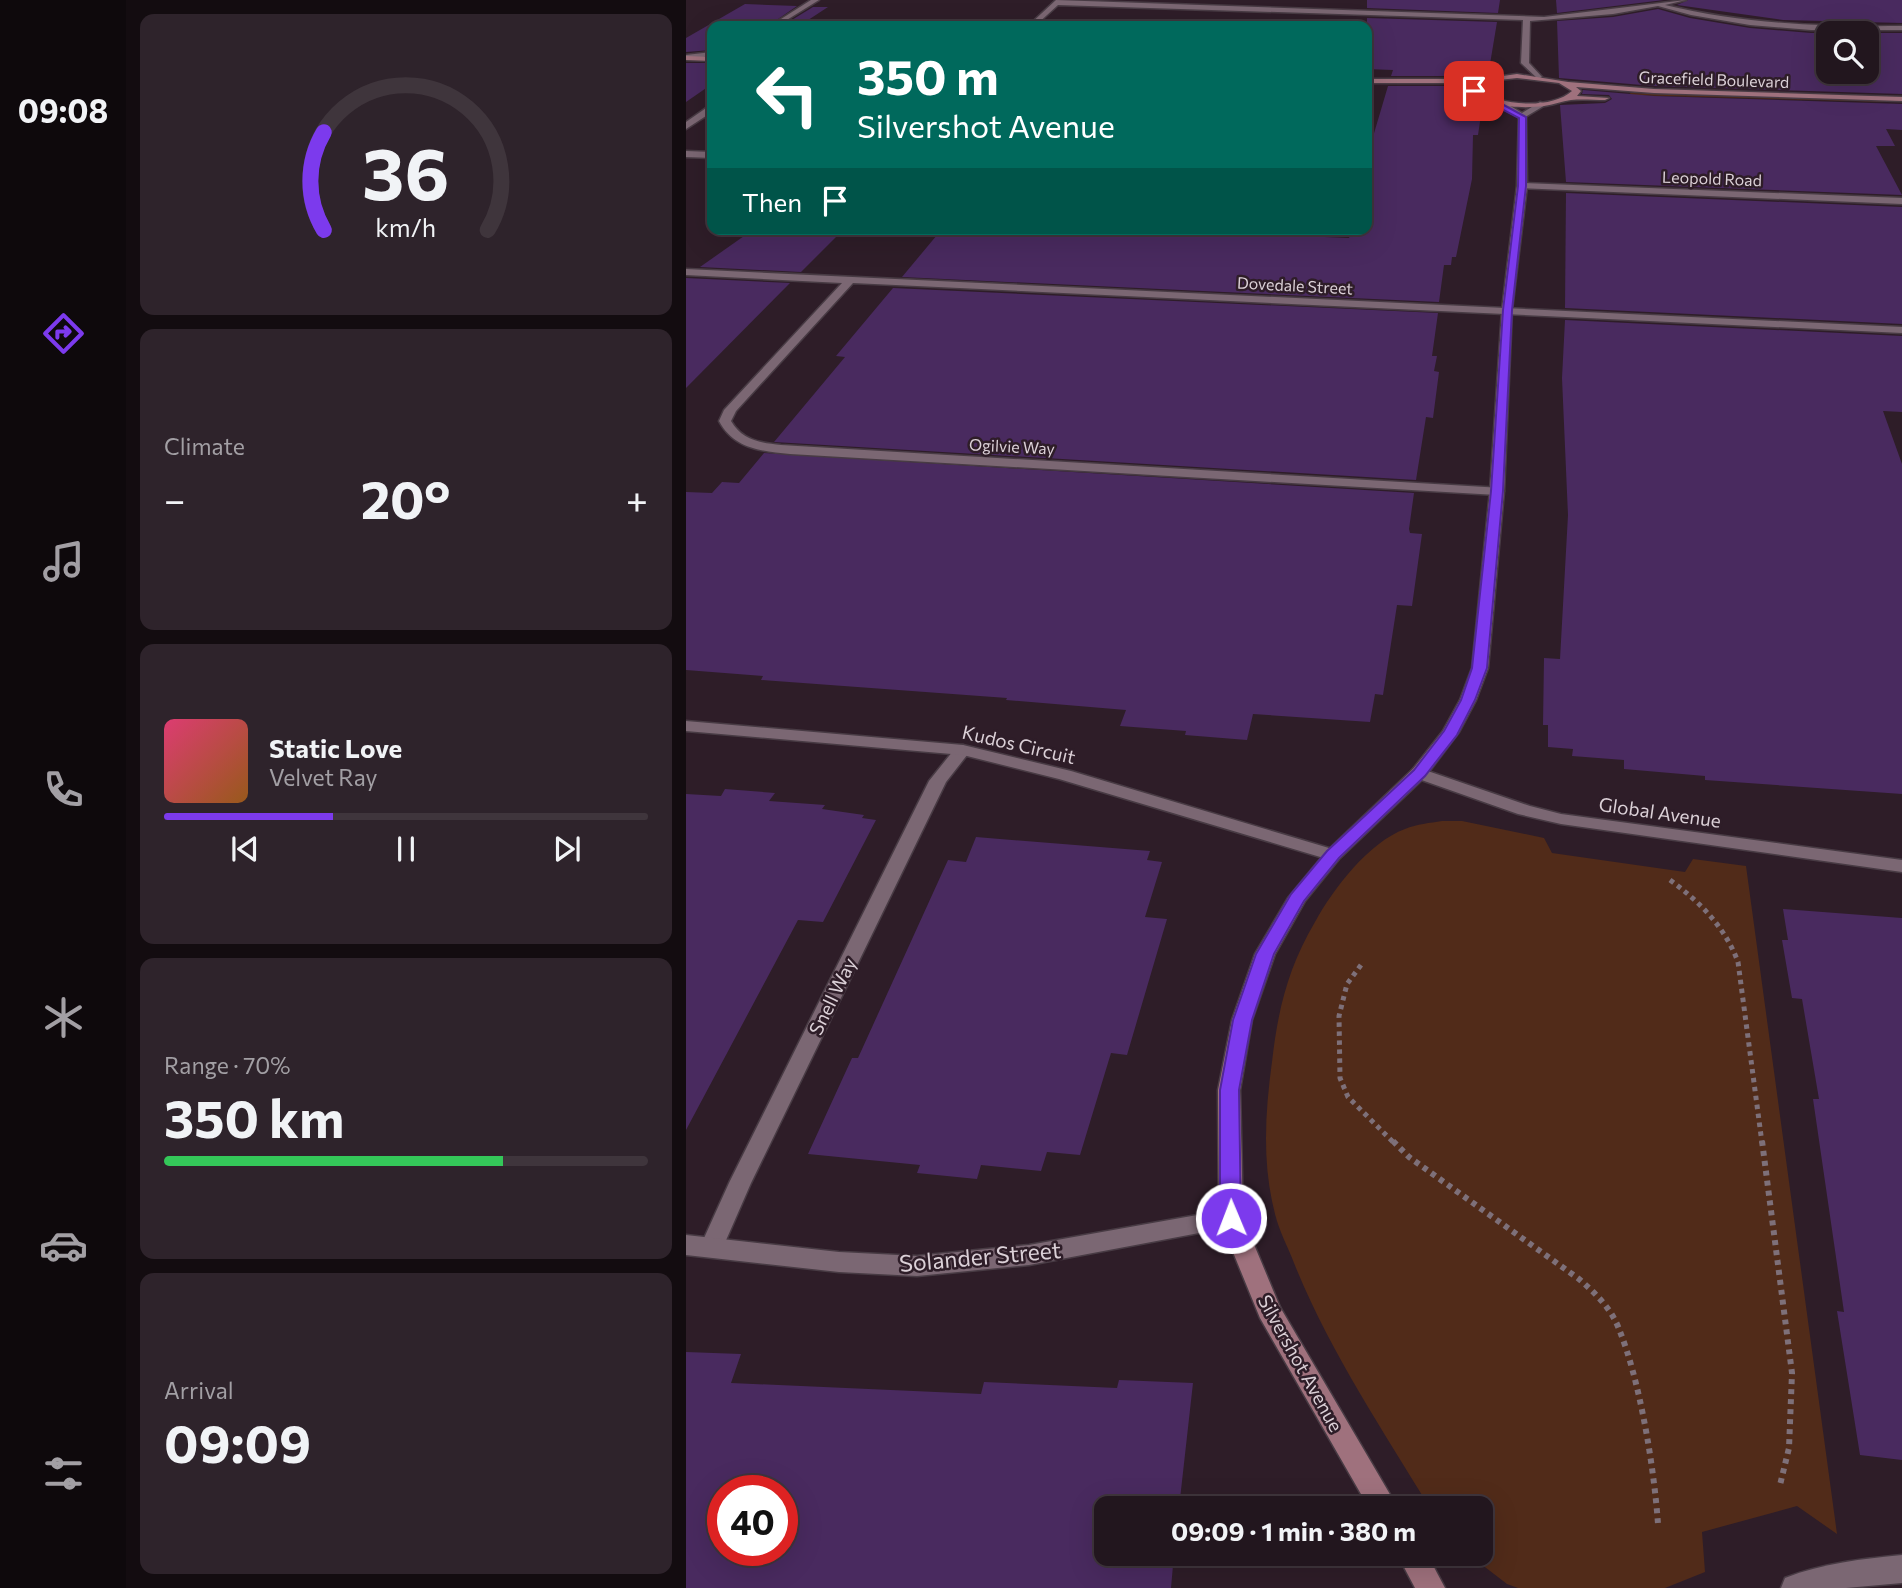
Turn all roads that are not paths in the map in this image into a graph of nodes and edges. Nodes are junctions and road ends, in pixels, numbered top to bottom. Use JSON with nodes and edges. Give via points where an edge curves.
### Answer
{"nodes":[{"id":1,"x":816,"y":0,"type":"edge"},
{"id":2,"x":1194,"y":0,"type":"edge"},
{"id":3,"x":1326,"y":0,"type":"edge"},
{"id":4,"x":1683,"y":0,"type":"edge"},
{"id":5,"x":1059,"y":1,"type":"edge"},
{"id":6,"x":1657,"y":5,"type":"junction"},
{"id":7,"x":1188,"y":8,"type":"junction"},
{"id":8,"x":1320,"y":12,"type":"junction"},
{"id":9,"x":1527,"y":19,"type":"junction"},
{"id":10,"x":782,"y":21,"type":"edge"},
{"id":11,"x":1037,"y":21,"type":"edge"},
{"id":12,"x":1902,"y":27,"type":"edge"},
{"id":13,"x":707,"y":56,"type":"edge"},
{"id":14,"x":686,"y":57,"type":"edge"},
{"id":15,"x":1525,"y":63,"type":"junction"},
{"id":16,"x":686,"y":65,"type":"edge"},
{"id":17,"x":707,"y":66,"type":"edge"},
{"id":18,"x":1507,"y":77,"type":"junction"},
{"id":19,"x":1538,"y":77,"type":"junction"},
{"id":20,"x":1372,"y":81,"type":"edge"},
{"id":21,"x":1482,"y":81,"type":"junction"},
{"id":22,"x":1568,"y":84,"type":"junction"},
{"id":23,"x":1372,"y":89,"type":"edge"},
{"id":24,"x":1426,"y":91,"type":"dead end"},
{"id":25,"x":1460,"y":94,"type":"dead end"},
{"id":26,"x":1481,"y":96,"type":"junction"},
{"id":27,"x":1572,"y":98,"type":"junction"},
{"id":28,"x":1902,"y":99,"type":"edge"},
{"id":29,"x":1496,"y":101,"type":"junction"},
{"id":30,"x":1544,"y":104,"type":"junction"},
{"id":31,"x":1902,"y":107,"type":"edge"},
{"id":32,"x":707,"y":111,"type":"edge"},
{"id":33,"x":1522,"y":117,"type":"junction"},
{"id":34,"x":686,"y":126,"type":"edge"},
{"id":35,"x":686,"y":154,"type":"edge"},
{"id":36,"x":707,"y":155,"type":"edge"},
{"id":37,"x":1522,"y":186,"type":"junction"},
{"id":38,"x":1902,"y":201,"type":"edge"},
{"id":39,"x":686,"y":272,"type":"edge"},
{"id":40,"x":850,"y":280,"type":"junction"},
{"id":41,"x":1507,"y":310,"type":"junction"},
{"id":42,"x":1902,"y":330,"type":"edge"},
{"id":43,"x":1497,"y":491,"type":"junction"},
{"id":44,"x":686,"y":726,"type":"edge"},
{"id":45,"x":963,"y":750,"type":"junction"},
{"id":46,"x":1419,"y":773,"type":"junction"},
{"id":47,"x":1333,"y":855,"type":"junction"},
{"id":48,"x":1902,"y":866,"type":"edge"},
{"id":49,"x":1231,"y":1218,"type":"junction"},
{"id":50,"x":686,"y":1245,"type":"edge"},
{"id":51,"x":712,"y":1247,"type":"junction"},
{"id":52,"x":1377,"y":1496,"type":"edge"},
{"id":53,"x":1418,"y":1566,"type":"edge"},
{"id":54,"x":1902,"y":1569,"type":"edge"},
{"id":55,"x":1431,"y":1588,"type":"edge"},
{"id":56,"x":1795,"y":1588,"type":"edge"}],
"edges":[{"from":1,"to":10,"type":"street"},
{"from":2,"to":7,"type":"street"},
{"from":3,"to":8,"type":"street"},
{"from":4,"to":6,"type":"street"},
{"from":5,"to":7,"type":"street"},
{"from":5,"to":11,"type":"street"},
{"from":6,"to":9,"type":"street"},
{"from":6,"to":12,"type":"street","via":[[1749,24]]},
{"from":7,"to":8,"type":"street"},
{"from":8,"to":9,"type":"street"},
{"from":9,"to":15,"type":"street"},
{"from":13,"to":14,"type":"street"},
{"from":15,"to":18,"type":"street"},
{"from":15,"to":19,"type":"street"},
{"from":16,"to":17,"type":"street"},
{"from":18,"to":19,"type":"street","name":"Gracefield Boulevard"},
{"from":18,"to":21,"type":"street","name":"Gracefield Boulevard"},
{"from":19,"to":22,"type":"street","name":"Gracefield Boulevard"},
{"from":20,"to":21,"type":"street"},
{"from":21,"to":26,"type":"street","via":[[1473,89]]},
{"from":22,"to":27,"type":"street","via":[[1577,91]]},
{"from":22,"to":28,"type":"street","name":"Gracefield Boulevard","via":[[1665,92]]},
{"from":23,"to":24,"type":"street"},
{"from":25,"to":26,"type":"street"},
{"from":26,"to":29,"type":"street","name":"Gracefield Boulevard"},
{"from":27,"to":30,"type":"street","name":"Gracefield Boulevard"},
{"from":27,"to":31,"type":"street","name":"Gracefield Boulevard"},
{"from":29,"to":30,"type":"street","name":"Gracefield Boulevard"},
{"from":29,"to":33,"type":"street"},
{"from":30,"to":33,"type":"street"},
{"from":32,"to":34,"type":"street"},
{"from":33,"to":37,"type":"street","name":"Silvershot Avenue"},
{"from":35,"to":36,"type":"street"},
{"from":37,"to":38,"type":"street","name":"Leopold Road"},
{"from":37,"to":41,"type":"street","name":"Silvershot Avenue"},
{"from":39,"to":40,"type":"street","name":"Dovedale Street"},
{"from":40,"to":41,"type":"street","name":"Dovedale Street"},
{"from":40,"to":43,"type":"street","name":"Ogilvie Way","via":[[730,410],[725,421],[733,433],[754,445],[790,450]]},
{"from":41,"to":42,"type":"street","name":"Dovedale Street"},
{"from":41,"to":43,"type":"street","name":"Silvershot Avenue"},
{"from":43,"to":46,"type":"street","name":"Silvershot Avenue","via":[[1480,668],[1451,732]]},
{"from":44,"to":45,"type":"street","name":"Kudos Circuit"},
{"from":45,"to":47,"type":"street","name":"Kudos Circuit","via":[[1065,775]]},
{"from":45,"to":51,"type":"street","name":"Snell Way","via":[[939,781]]},
{"from":46,"to":47,"type":"street","name":"Silvershot Avenue"},
{"from":46,"to":48,"type":"street","name":"Global Avenue","via":[[1561,819]]},
{"from":47,"to":49,"type":"street","name":"Silvershot Avenue","via":[[1297,898],[1265,954],[1242,1020],[1229,1090]]},
{"from":49,"to":51,"type":"street","name":"Solander Street","via":[[1029,1255],[916,1266]]},
{"from":49,"to":52,"type":"street","name":"Silvershot Avenue","via":[[1269,1311]]},
{"from":50,"to":51,"type":"street","name":"Solander Street"},
{"from":53,"to":55,"type":"street"},
{"from":54,"to":56,"type":"street","via":[[1847,1574]]}]}
